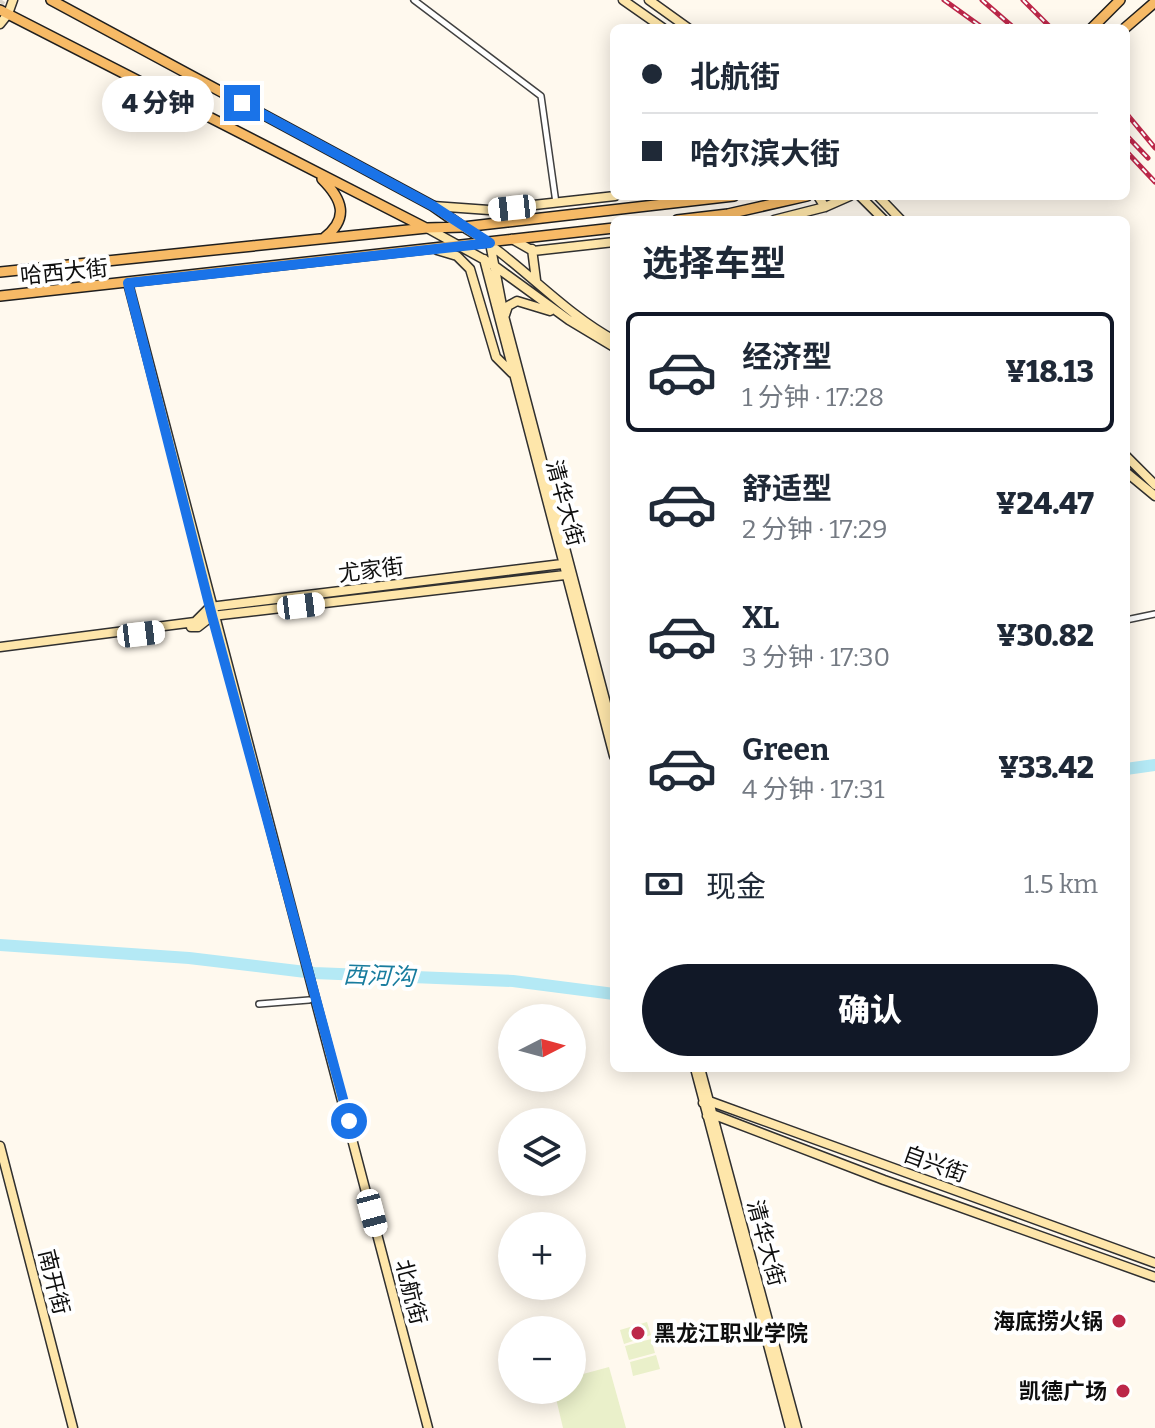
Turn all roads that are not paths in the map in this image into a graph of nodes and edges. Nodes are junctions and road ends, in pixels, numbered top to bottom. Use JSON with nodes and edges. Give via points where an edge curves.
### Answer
{"nodes":[{"id":1,"x":13,"y":0,"type":"edge"},
{"id":2,"x":51,"y":0,"type":"edge"},
{"id":3,"x":414,"y":0,"type":"edge"},
{"id":4,"x":623,"y":0,"type":"edge"},
{"id":5,"x":649,"y":0,"type":"edge"},
{"id":6,"x":1120,"y":0,"type":"edge"},
{"id":7,"x":1155,"y":2,"type":"edge"},
{"id":8,"x":4,"y":12,"type":"edge"},
{"id":9,"x":0,"y":24,"type":"edge"},
{"id":10,"x":657,"y":24,"type":"edge"},
{"id":11,"x":682,"y":24,"type":"edge"},
{"id":12,"x":1096,"y":24,"type":"edge"},
{"id":13,"x":1130,"y":24,"type":"edge"},
{"id":14,"x":317,"y":173,"type":"junction"},
{"id":15,"x":610,"y":197,"type":"edge"},
{"id":16,"x":699,"y":200,"type":"edge"},
{"id":17,"x":789,"y":200,"type":"edge"},
{"id":18,"x":821,"y":200,"type":"edge"},
{"id":19,"x":841,"y":200,"type":"edge"},
{"id":20,"x":864,"y":200,"type":"edge"},
{"id":21,"x":882,"y":200,"type":"edge"},
{"id":22,"x":556,"y":203,"type":"junction"},
{"id":23,"x":433,"y":206,"type":"junction"},
{"id":24,"x":825,"y":207,"type":"junction"},
{"id":25,"x":711,"y":216,"type":"edge"},
{"id":26,"x":790,"y":216,"type":"edge"},
{"id":27,"x":880,"y":216,"type":"edge"},
{"id":28,"x":897,"y":216,"type":"edge"},
{"id":29,"x":463,"y":227,"type":"junction"},
{"id":30,"x":427,"y":228,"type":"junction"},
{"id":31,"x":610,"y":228,"type":"edge"},
{"id":32,"x":324,"y":238,"type":"junction"},
{"id":33,"x":531,"y":238,"type":"junction"},
{"id":34,"x":512,"y":239,"type":"junction"},
{"id":35,"x":610,"y":242,"type":"edge"},
{"id":36,"x":490,"y":243,"type":"junction"},
{"id":37,"x":462,"y":246,"type":"junction"},
{"id":38,"x":432,"y":249,"type":"junction"},
{"id":39,"x":533,"y":251,"type":"junction"},
{"id":40,"x":488,"y":261,"type":"junction"},
{"id":41,"x":0,"y":272,"type":"edge"},
{"id":42,"x":536,"y":280,"type":"junction"},
{"id":43,"x":128,"y":283,"type":"junction"},
{"id":44,"x":0,"y":296,"type":"edge"},
{"id":45,"x":567,"y":315,"type":"junction"},
{"id":46,"x":504,"y":316,"type":"junction"},
{"id":47,"x":610,"y":338,"type":"edge"},
{"id":48,"x":610,"y":344,"type":"edge"},
{"id":49,"x":514,"y":377,"type":"junction"},
{"id":50,"x":1130,"y":460,"type":"edge"},
{"id":51,"x":1130,"y":475,"type":"edge"},
{"id":52,"x":1155,"y":485,"type":"edge"},
{"id":53,"x":1155,"y":496,"type":"edge"},
{"id":54,"x":562,"y":564,"type":"junction"},
{"id":55,"x":565,"y":575,"type":"junction"},
{"id":56,"x":211,"y":612,"type":"junction"},
{"id":57,"x":1155,"y":614,"type":"edge"},
{"id":58,"x":1130,"y":619,"type":"edge"},
{"id":59,"x":0,"y":649,"type":"edge"},
{"id":60,"x":610,"y":719,"type":"edge"},
{"id":61,"x":610,"y":741,"type":"edge"},
{"id":62,"x":309,"y":1000,"type":"dead end"},
{"id":63,"x":259,"y":1004,"type":"dead end"},
{"id":64,"x":699,"y":1072,"type":"edge"},
{"id":65,"x":706,"y":1102,"type":"junction"},
{"id":66,"x":710,"y":1115,"type":"junction"},
{"id":67,"x":0,"y":1146,"type":"edge"},
{"id":68,"x":1155,"y":1263,"type":"edge"},
{"id":69,"x":1155,"y":1277,"type":"edge"},
{"id":70,"x":73,"y":1428,"type":"edge"},
{"id":71,"x":428,"y":1428,"type":"edge"},
{"id":72,"x":790,"y":1428,"type":"edge"},
{"id":73,"x":797,"y":1428,"type":"edge"}],
"edges":[{"from":1,"to":8,"type":"main road"},
{"from":2,"to":23,"type":"main road"},
{"from":3,"to":22,"type":"street","via":[[541,96]]},
{"from":4,"to":10,"type":"main road"},
{"from":5,"to":11,"type":"main road"},
{"from":6,"to":12,"type":"main road"},
{"from":7,"to":13,"type":"main road"},
{"from":8,"to":9,"type":"main road"},
{"from":8,"to":14,"type":"main road"},
{"from":14,"to":30,"type":"main road"},
{"from":14,"to":32,"type":"main road","via":[[340,202],[338,221]]},
{"from":15,"to":22,"type":"main road"},
{"from":16,"to":29,"type":"main road","name":"哈西大街"},
{"from":17,"to":25,"type":"main road"},
{"from":18,"to":24,"type":"main road"},
{"from":19,"to":24,"type":"main road"},
{"from":20,"to":27,"type":"main road"},
{"from":21,"to":28,"type":"main road"},
{"from":22,"to":23,"type":"main road","via":[[489,210]]},
{"from":23,"to":29,"type":"main road"},
{"from":24,"to":26,"type":"main road"},
{"from":29,"to":30,"type":"main road","name":"哈西大街"},
{"from":29,"to":36,"type":"main road"},
{"from":30,"to":32,"type":"main road","name":"哈西大街"},
{"from":30,"to":37,"type":"main road"},
{"from":31,"to":33,"type":"main road","name":"哈西大街"},
{"from":32,"to":41,"type":"main road","name":"哈西大街"},
{"from":33,"to":34,"type":"main road","name":"哈西大街"},
{"from":33,"to":39,"type":"main road"},
{"from":34,"to":36,"type":"main road","name":"哈西大街"},
{"from":34,"to":39,"type":"main road"},
{"from":35,"to":39,"type":"main road"},
{"from":36,"to":37,"type":"main road","name":"哈西大街"},
{"from":36,"to":40,"type":"main road","name":"清华大街"},
{"from":36,"to":42,"type":"main road"},
{"from":37,"to":38,"type":"main road","name":"哈西大街"},
{"from":37,"to":40,"type":"main road"},
{"from":38,"to":43,"type":"main road","name":"哈西大街"},
{"from":38,"to":49,"type":"main road","via":[[453,254],[470,269],[496,357]]},
{"from":39,"to":42,"type":"main road"},
{"from":40,"to":45,"type":"main road"},
{"from":40,"to":46,"type":"main road","name":"清华大街"},
{"from":40,"to":49,"type":"main road","name":"清华大街"},
{"from":42,"to":45,"type":"main road"},
{"from":43,"to":44,"type":"main road","name":"哈西大街"},
{"from":43,"to":56,"type":"main road","name":"北航街"},
{"from":45,"to":46,"type":"main road","via":[[517,301]]},
{"from":45,"to":47,"type":"main road"},
{"from":45,"to":48,"type":"main road"},
{"from":46,"to":60,"type":"main road","name":"清华大街"},
{"from":49,"to":54,"type":"main road","name":"清华大街"},
{"from":50,"to":52,"type":"main road"},
{"from":51,"to":53,"type":"main road"},
{"from":54,"to":55,"type":"main road","name":"清华大街"},
{"from":54,"to":56,"type":"main road","name":"尤家街"},
{"from":55,"to":56,"type":"main road","name":"尤家街"},
{"from":55,"to":61,"type":"main road","name":"清华大街"},
{"from":56,"to":59,"type":"main road","name":"尤家街","via":[[198,627]]},
{"from":56,"to":71,"type":"main road","name":"北航街"},
{"from":57,"to":58,"type":"street"},
{"from":62,"to":63,"type":"street"},
{"from":64,"to":65,"type":"main road","name":"清华大街"},
{"from":65,"to":66,"type":"main road","name":"清华大街"},
{"from":65,"to":68,"type":"main road","name":"自兴街"},
{"from":66,"to":69,"type":"main road","name":"自兴街"},
{"from":66,"to":72,"type":"main road","name":"清华大街"},
{"from":66,"to":73,"type":"main road","name":"清华大街"},
{"from":67,"to":70,"type":"main road","name":"南开街"}]}
